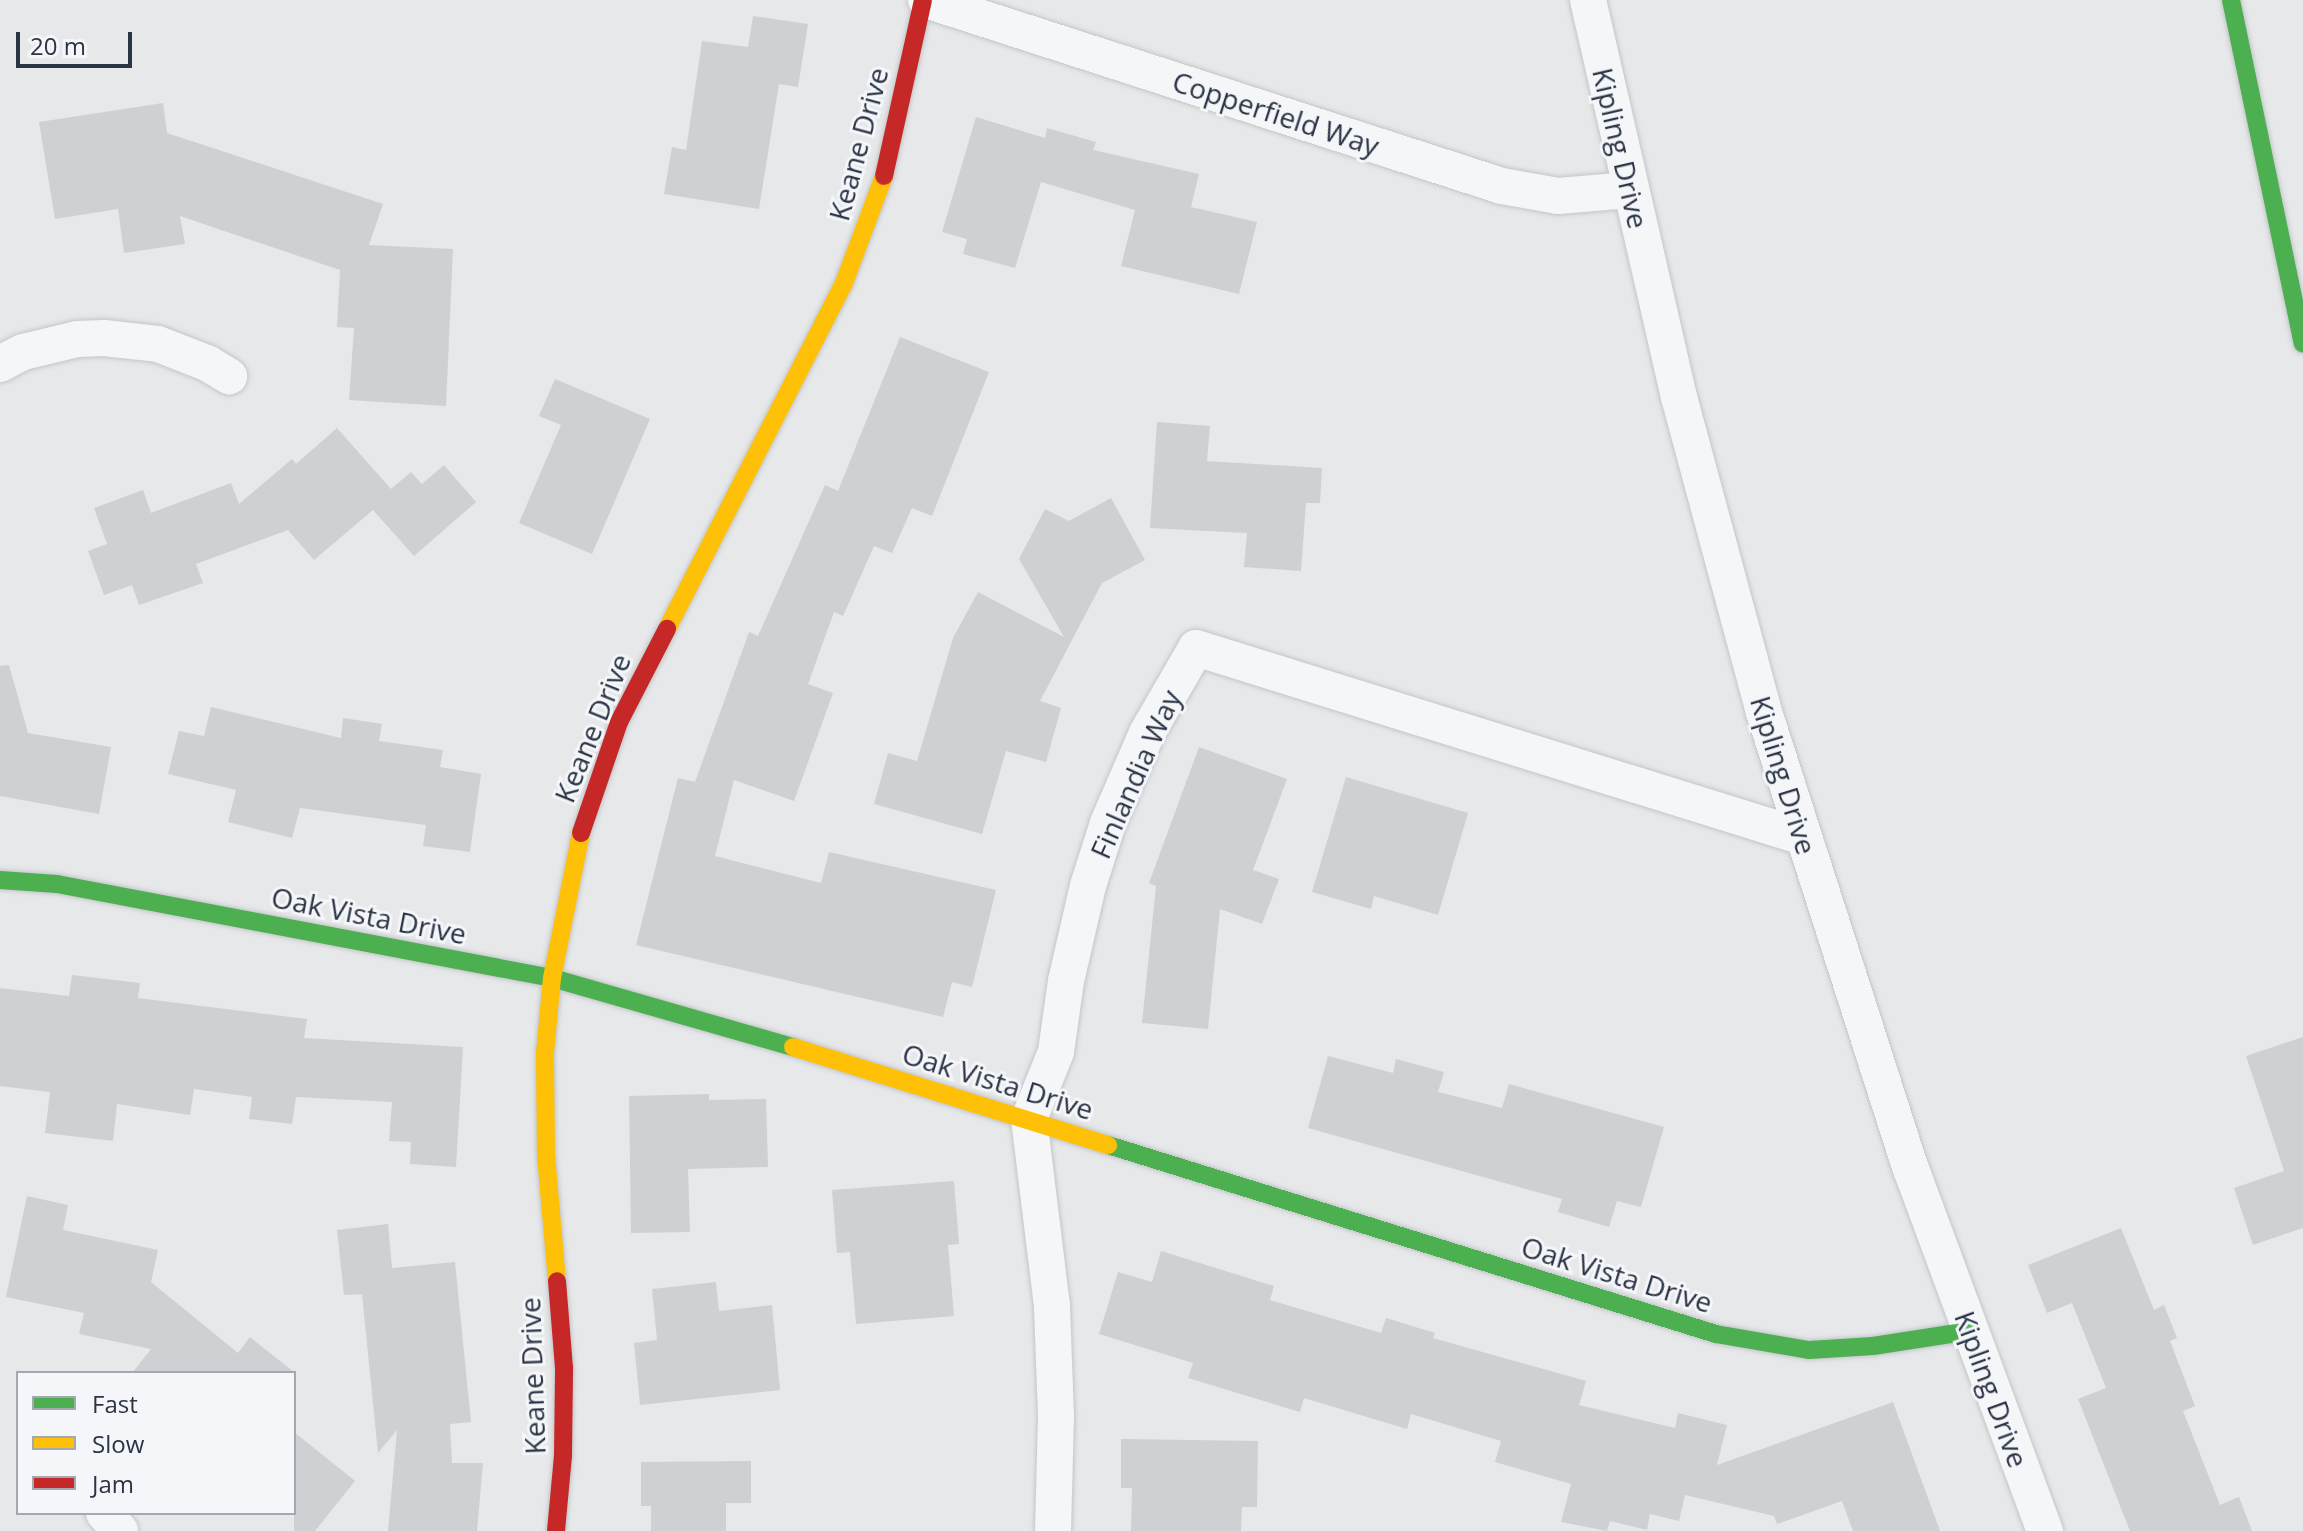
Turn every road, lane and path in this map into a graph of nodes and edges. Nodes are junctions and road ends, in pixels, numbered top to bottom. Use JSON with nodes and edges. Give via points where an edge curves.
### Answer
{"nodes":[{"id":1,"x":924,"y":0,"type":"edge"},
{"id":2,"x":1588,"y":0,"type":"edge"},
{"id":3,"x":2231,"y":0,"type":"edge"},
{"id":4,"x":1630,"y":190,"type":"junction"},
{"id":5,"x":2303,"y":344,"type":"edge"},
{"id":6,"x":0,"y":364,"type":"edge"},
{"id":7,"x":229,"y":376,"type":"dead end"},
{"id":8,"x":1803,"y":837,"type":"junction"},
{"id":9,"x":0,"y":880,"type":"edge"},
{"id":10,"x":552,"y":978,"type":"junction"},
{"id":11,"x":1029,"y":1119,"type":"junction"},
{"id":12,"x":1970,"y":1331,"type":"junction"},
{"id":13,"x":106,"y":1515,"type":"edge"},
{"id":14,"x":120,"y":1531,"type":"edge"},
{"id":15,"x":556,"y":1531,"type":"edge"},
{"id":16,"x":1053,"y":1531,"type":"edge"},
{"id":17,"x":2045,"y":1531,"type":"edge"}],
"edges":[{"from":1,"to":4,"type":"street","name":"Copperfield Way","via":[[1502,186],[1558,196]]},
{"from":1,"to":10,"type":"street","name":"Keane Drive","via":[[885,174],[844,283],[619,722],[582,831]]},
{"from":2,"to":4,"type":"street","name":"Kipling Drive"},
{"from":3,"to":5,"type":"street"},
{"from":4,"to":8,"type":"street","name":"Kipling Drive","via":[[1683,412]]},
{"from":6,"to":7,"type":"street","via":[[23,352],[104,338],[158,344]]},
{"from":8,"to":11,"type":"street","name":"Finlandia Way","via":[[1196,648],[1147,733],[1108,823],[1066,981],[1056,1052]]},
{"from":8,"to":12,"type":"street","name":"Kipling Drive","via":[[1911,1169]]},
{"from":9,"to":10,"type":"street","name":"Oak Vista Drive","via":[[57,884]]},
{"from":10,"to":11,"type":"street","name":"Oak Vista Drive"},
{"from":10,"to":15,"type":"street","name":"Keane Drive","via":[[545,1053],[546,1155],[564,1368]]},
{"from":11,"to":12,"type":"street","name":"Oak Vista Drive","via":[[1716,1334],[1809,1350]]},
{"from":11,"to":16,"type":"street","name":"Finlandia Way","via":[[1052,1306]]},
{"from":12,"to":17,"type":"street","name":"Kipling Drive"},
{"from":13,"to":14,"type":"street"}]}
